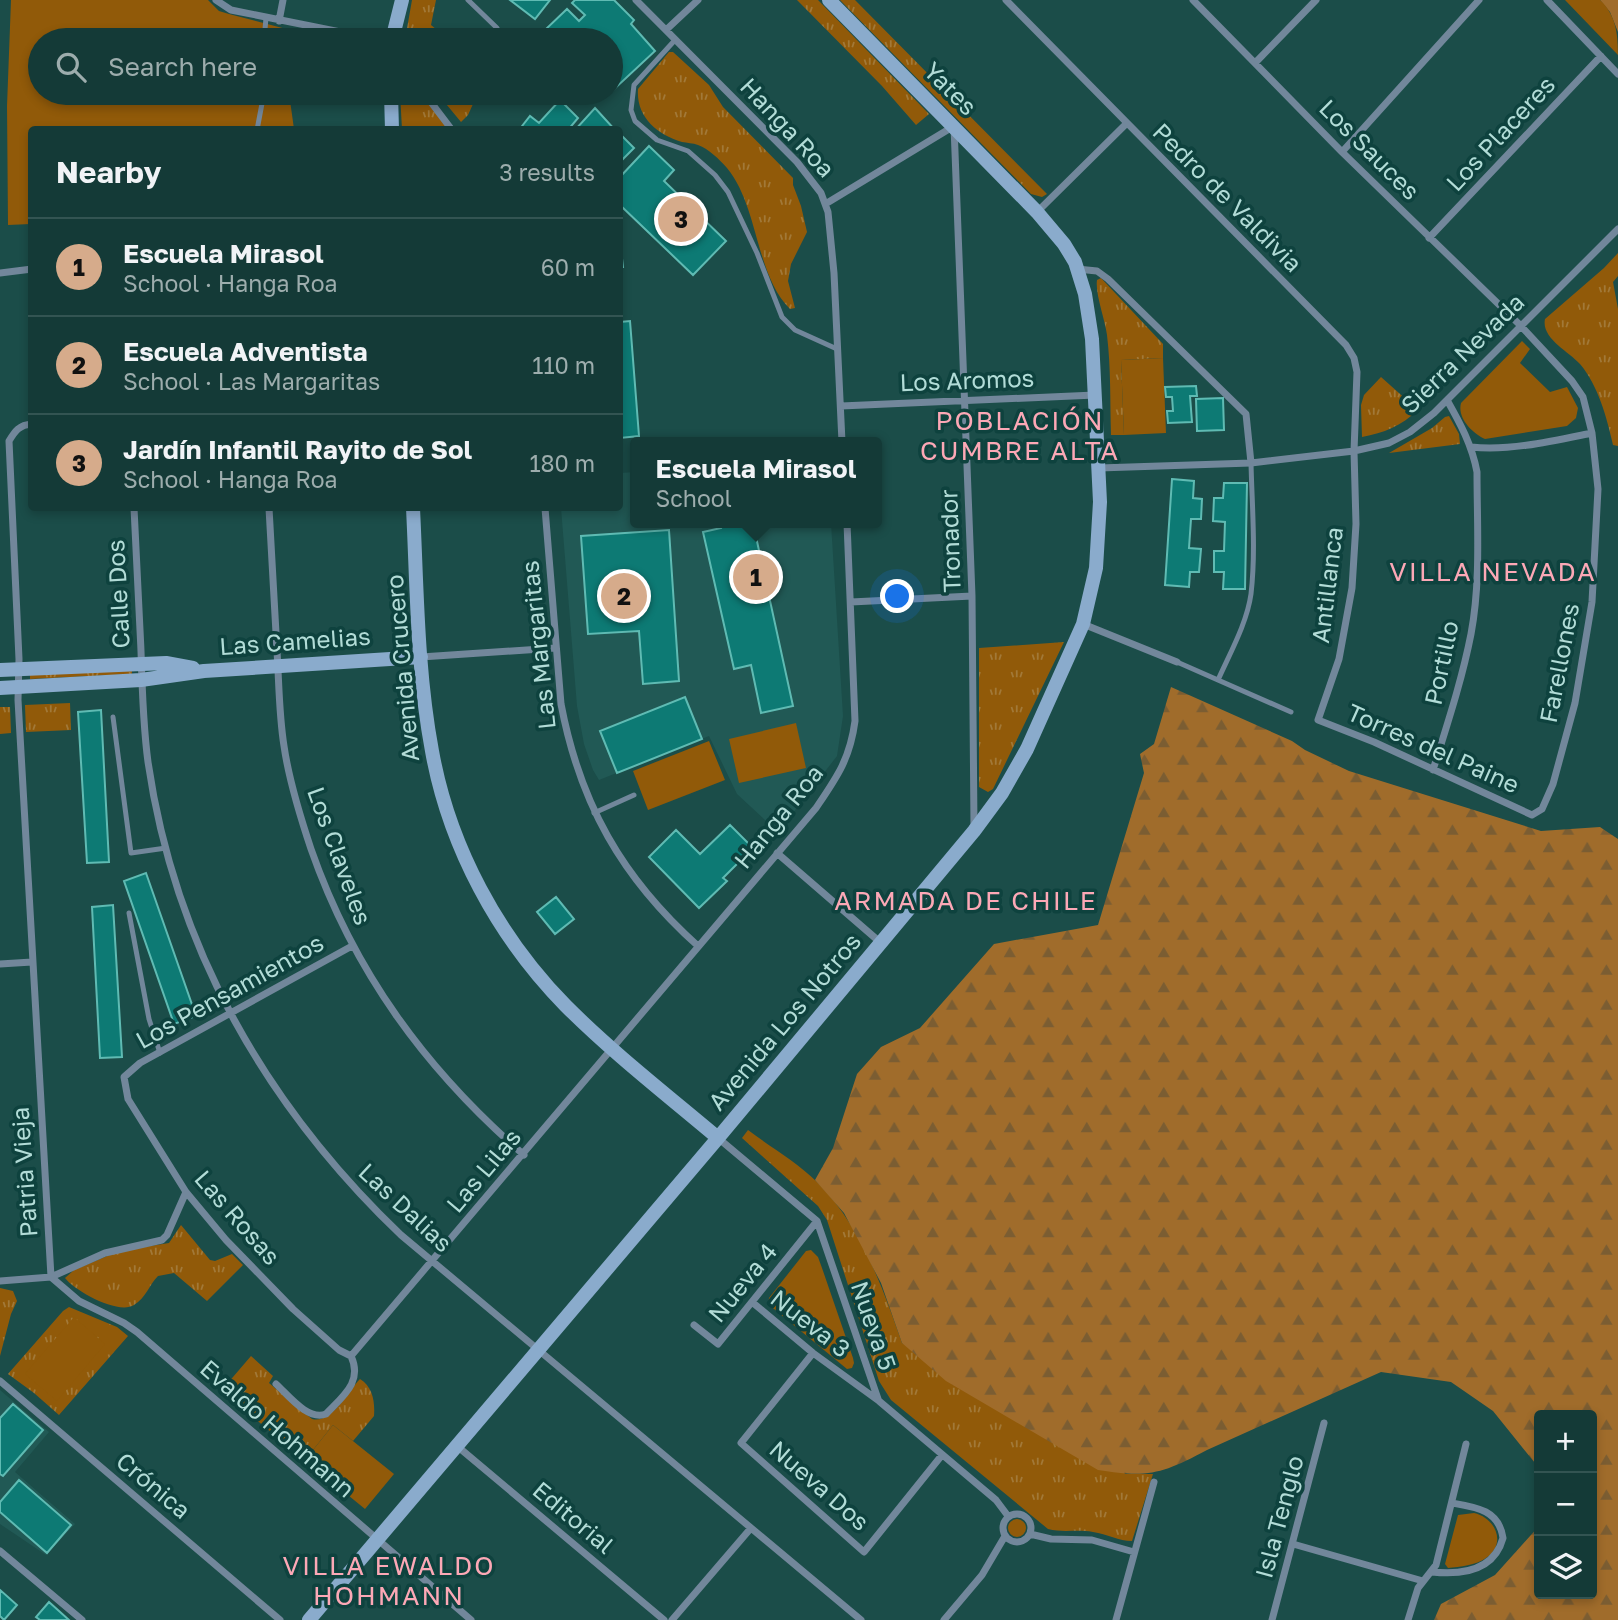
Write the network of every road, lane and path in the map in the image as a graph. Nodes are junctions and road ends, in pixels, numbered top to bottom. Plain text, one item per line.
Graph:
1 (216, 0) edge
2 (283, 0) edge
3 (402, 0) edge
4 (468, 0) edge
5 (636, 0) edge
6 (698, 0) edge
7 (829, 0) edge
8 (1006, 0) edge
9 (1193, 0) edge
10 (1316, 0) edge
11 (1479, 0) edge
12 (1547, 0) edge
13 (267, 18) junction
14 (279, 21) junction
15 (266, 28) edge
16 (316, 28) edge
17 (394, 28) edge
18 (498, 28) dead end
19 (666, 30) junction
20 (675, 40) junction
21 (1601, 57) junction
22 (1255, 63) junction
23 (1618, 75) edge
24 (262, 105) edge
25 (391, 105) edge
26 (434, 105) edge
27 (1126, 124) junction
28 (954, 125) junction
29 (258, 126) edge
30 (392, 126) edge
31 (449, 126) edge
32 (1342, 152) junction
33 (827, 203) junction
34 (1037, 212) junction
35 (1618, 229) edge
36 (1429, 238) junction
37 (28, 270) edge
38 (1077, 270) junction
39 (0, 273) edge
40 (1520, 325) junction
41 (837, 349) junction
42 (1095, 395) junction
43 (1447, 400) junction
44 (966, 401) junction
45 (841, 406) junction
46 (28, 424) edge
47 (1592, 433) junction
48 (842, 437) edge
49 (1471, 447) junction
50 (1354, 452) junction
51 (1251, 463) junction
52 (1099, 468) junction
53 (134, 511) edge
54 (270, 511) edge
55 (413, 511) edge
56 (545, 511) edge
57 (847, 528) edge
58 (972, 596) junction
59 (851, 602) junction
60 (1083, 624) junction
61 (555, 648) junction
62 (421, 657) junction
63 (1177, 662) joint
64 (141, 664) junction
65 (278, 666) junction
66 (18, 668) junction
67 (0, 670) edge
68 (204, 671) junction
69 (141, 680) junction
70 (1217, 680) junction
71 (18, 687) junction
72 (0, 688) edge
73 (1291, 712) dead end
74 (113, 717) dead end
75 (1318, 720) joint
76 (1433, 770) junction
77 (634, 795) dead end
78 (594, 813) junction
79 (1532, 814) joint
80 (974, 831) junction
81 (166, 848) junction
82 (777, 853) junction
83 (129, 913) dead end
84 (881, 943) junction
85 (352, 946) junction
86 (698, 946) junction
87 (32, 962) junction
88 (0, 964) edge
89 (230, 1013) junction
90 (612, 1047) junction
91 (160, 1053) junction
92 (127, 1073) joint
93 (718, 1138) junction
94 (524, 1154) junction
95 (186, 1192) junction
96 (817, 1221) junction
97 (432, 1261) junction
98 (51, 1277) junction
99 (0, 1281) edge
100 (752, 1302) junction
101 (694, 1325) dead end
102 (538, 1350) junction
103 (354, 1353) junction
104 (813, 1353) junction
105 (0, 1381) edge
106 (276, 1384) dead end
107 (879, 1401) junction
108 (1324, 1423) dead end
109 (1466, 1444) dead end
110 (457, 1446) junction
111 (942, 1455) junction
112 (1154, 1482) dead end
113 (1452, 1503) junction
114 (1008, 1516) junction
115 (751, 1528) junction
116 (1030, 1534) junction
117 (1005, 1536) junction
118 (377, 1541) junction
119 (1293, 1544) junction
120 (0, 1552) edge
121 (1134, 1552) junction
122 (1432, 1572) junction
123 (1423, 1581) junction
124 (82, 1620) edge
125 (280, 1620) edge
126 (309, 1620) edge
127 (471, 1620) edge
128 (664, 1620) edge
129 (672, 1620) edge
130 (861, 1620) edge
131 (944, 1620) edge
132 (1116, 1620) edge
133 (1272, 1620) edge
134 (1408, 1620) edge

1 - 13 street
2 - 14 street
3 - 17 main road
4 - 18 lane
5 - 19 street, Hanga Roa
6 - 19 street
7 - 28 main road, Yates
8 - 27 street, Pedro de Valdivia
9 - 22 street, Los Sauces
10 - 22 street
11 - 32 street
12 - 21 street
13 - 14 street
13 - 15 lane
14 - 16 street
19 - 20 street, Hanga Roa
20 - 33 street, Hanga Roa
20 - 41 lane
21 - 23 street
21 - 36 street, Los Placeres
22 - 32 street, Los Sauces
24 - 29 lane
25 - 30 main road
26 - 31 street
27 - 34 street
27 - 50 street, Pedro de Valdivia
28 - 33 street
28 - 34 main road, Yates
28 - 44 street, Tronador
32 - 36 street, Los Sauces
33 - 41 street, Hanga Roa
34 - 38 main road, Avenida Los Notros
35 - 40 street, Sierra Nevada
36 - 40 street, Los Sauces
37 - 39 street
38 - 42 main road, Avenida Los Notros
38 - 51 street
40 - 43 street, Sierra Nevada
40 - 47 street, Farellones
41 - 45 street, Hanga Roa
42 - 44 street, Los Aromos
42 - 52 main road, Avenida Los Notros
43 - 49 street, Portillo
43 - 50 street, Sierra Nevada
44 - 45 street, Los Aromos
44 - 58 street, Tronador
45 - 48 street, Hanga Roa
46 - 66 street, Patria Vieja
47 - 49 street
47 - 79 street, Farellones
49 - 76 street, Portillo
50 - 51 street, Sierra Nevada
50 - 75 street, Antillanca
51 - 52 street, Sierra Nevada
51 - 70 lane
52 - 60 main road, Avenida Los Notros
53 - 64 street, Calle Dos
54 - 65 street, Los Claveles
55 - 62 main road, Avenida Crucero
56 - 61 street, Las Margaritas
57 - 59 street, Hanga Roa
58 - 59 street
58 - 80 street, Tronador
59 - 82 street, Hanga Roa
60 - 63 street
60 - 80 main road, Avenida Los Notros
61 - 62 street, Las Camelias
61 - 78 street, Las Margaritas
62 - 65 main road, Las Camelias
62 - 90 main road, Avenida Crucero
63 - 70 lane
64 - 66 main road, Las Camelias
64 - 68 main road, Las Camelias
64 - 69 street, Calle Dos
65 - 68 main road, Las Camelias
65 - 85 street, Los Claveles
66 - 67 main road, Las Camelias
66 - 71 street, Patria Vieja
68 - 69 main road, Las Camelias
69 - 71 main road, Las Camelias
69 - 81 street, Las Dalias
70 - 73 lane
71 - 72 main road, Las Camelias
71 - 87 street, Patria Vieja
74 - 81 lane
75 - 76 street, Torres del Paine
76 - 79 street, Torres del Paine
77 - 78 lane
78 - 86 street, Las Margaritas
80 - 84 main road, Avenida Los Notros
81 - 89 street, Las Dalias
82 - 84 street
82 - 86 street, Hanga Roa
83 - 91 lane
84 - 93 main road, Avenida Los Notros
85 - 89 street, Los Pensamientos
85 - 94 street, Los Claveles
86 - 90 street, Hanga Roa
87 - 88 street
87 - 98 street, Patria Vieja
89 - 91 street, Los Pensamientos
89 - 97 street, Las Dalias
90 - 93 main road, Avenida Crucero
90 - 94 street, Las Lilas
91 - 92 street, Los Pensamientos
92 - 95 street, Las Rosas
93 - 96 street
93 - 102 main road, Avenida Los Notros
94 - 97 street, Las Lilas
95 - 98 street
95 - 103 street, Las Rosas
96 - 100 street, Nueva 4
96 - 107 street, Nueva 5
97 - 102 street, Las Dalias
97 - 103 street, Las Lilas
98 - 99 street
98 - 118 street, Evaldo Hohmann
100 - 101 street, Nueva 4
100 - 104 street, Nueva 3
102 - 110 main road, Avenida Los Notros
102 - 115 street, Las Dalias
103 - 106 street
104 - 107 street, Nueva 3
104 - 111 street, Nueva Dos
105 - 125 street, Crónica
107 - 111 street, Nueva 5
108 - 119 street, Isla Tenglo
109 - 113 street
110 - 118 main road, Avenida Los Notros
110 - 128 street, Editorial
111 - 114 street, Nueva 5
112 - 121 street
113 - 122 street
113 - 122 street
114 - 116 street
114 - 117 street
115 - 129 street
115 - 130 street, Las Dalias
116 - 117 street
116 - 121 street
117 - 131 street
118 - 126 main road, Avenida Los Notros
118 - 127 street, Evaldo Hohmann
119 - 123 street
119 - 133 street, Isla Tenglo
120 - 124 street
121 - 132 street
122 - 123 street
123 - 134 street

